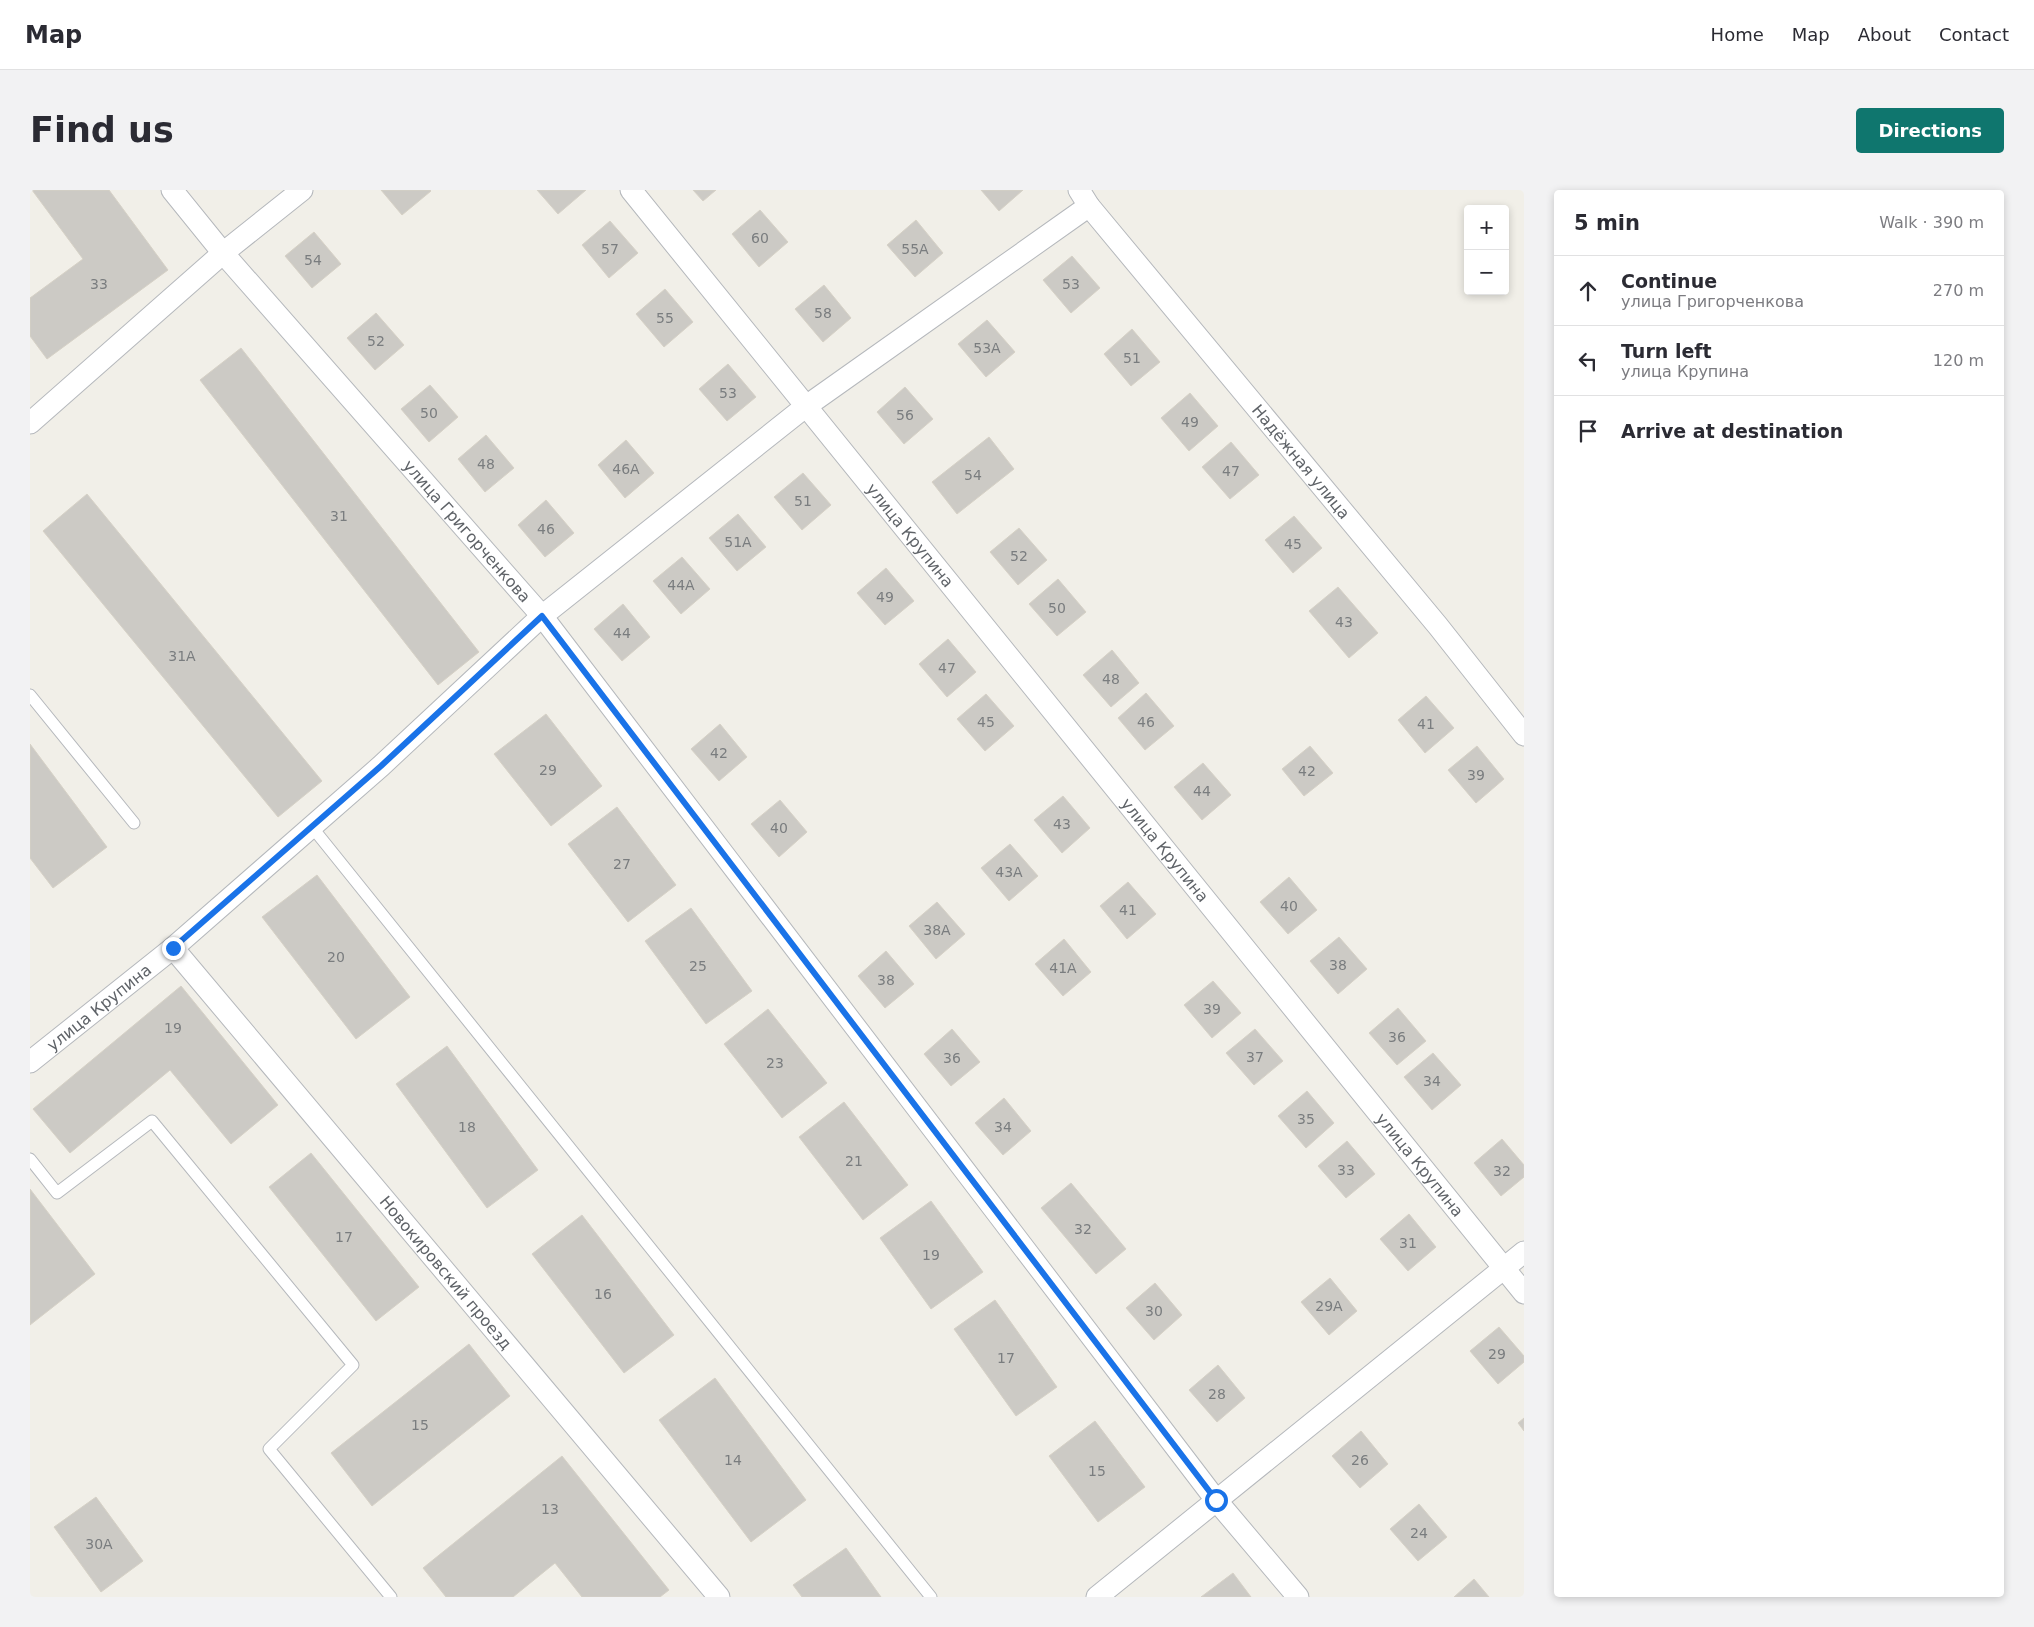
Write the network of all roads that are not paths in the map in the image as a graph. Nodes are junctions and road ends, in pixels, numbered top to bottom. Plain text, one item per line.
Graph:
1 (172, 190) edge
2 (302, 190) edge
3 (631, 190) edge
4 (1084, 198) edge
5 (223, 253) junction
6 (805, 407) junction
7 (32, 417) edge
8 (542, 616) junction
9 (30, 695) edge
10 (1524, 735) edge
11 (134, 823) dead end
12 (312, 826) junction
13 (173, 948) junction
14 (30, 1062) edge
15 (30, 1159) edge
16 (1524, 1252) edge
17 (1505, 1269) junction
18 (1524, 1293) edge
19 (1216, 1500) junction
20 (391, 1597) edge
21 (719, 1597) edge
22 (931, 1597) edge
23 (1097, 1597) edge
24 (1298, 1597) edge

1 - 5 street, улица Григорченкова
2 - 5 street
3 - 6 street, улица Крупина
4 - 6 street, улица Крупина
4 - 10 street, Надёжная улица
5 - 7 street
5 - 8 street, улица Григорченкова
6 - 8 street, улица Крупина
6 - 17 street, улица Крупина
8 - 12 street, улица Крупина
8 - 19 street, улица Григорченкова
9 - 11 lane
12 - 13 street, улица Крупина
12 - 22 lane
13 - 14 street, улица Крупина
13 - 21 street, Новокировский проезд
15 - 20 lane
16 - 17 street
17 - 18 street, улица Крупина
17 - 19 street
19 - 23 street
19 - 24 street, улица Григорченкова

